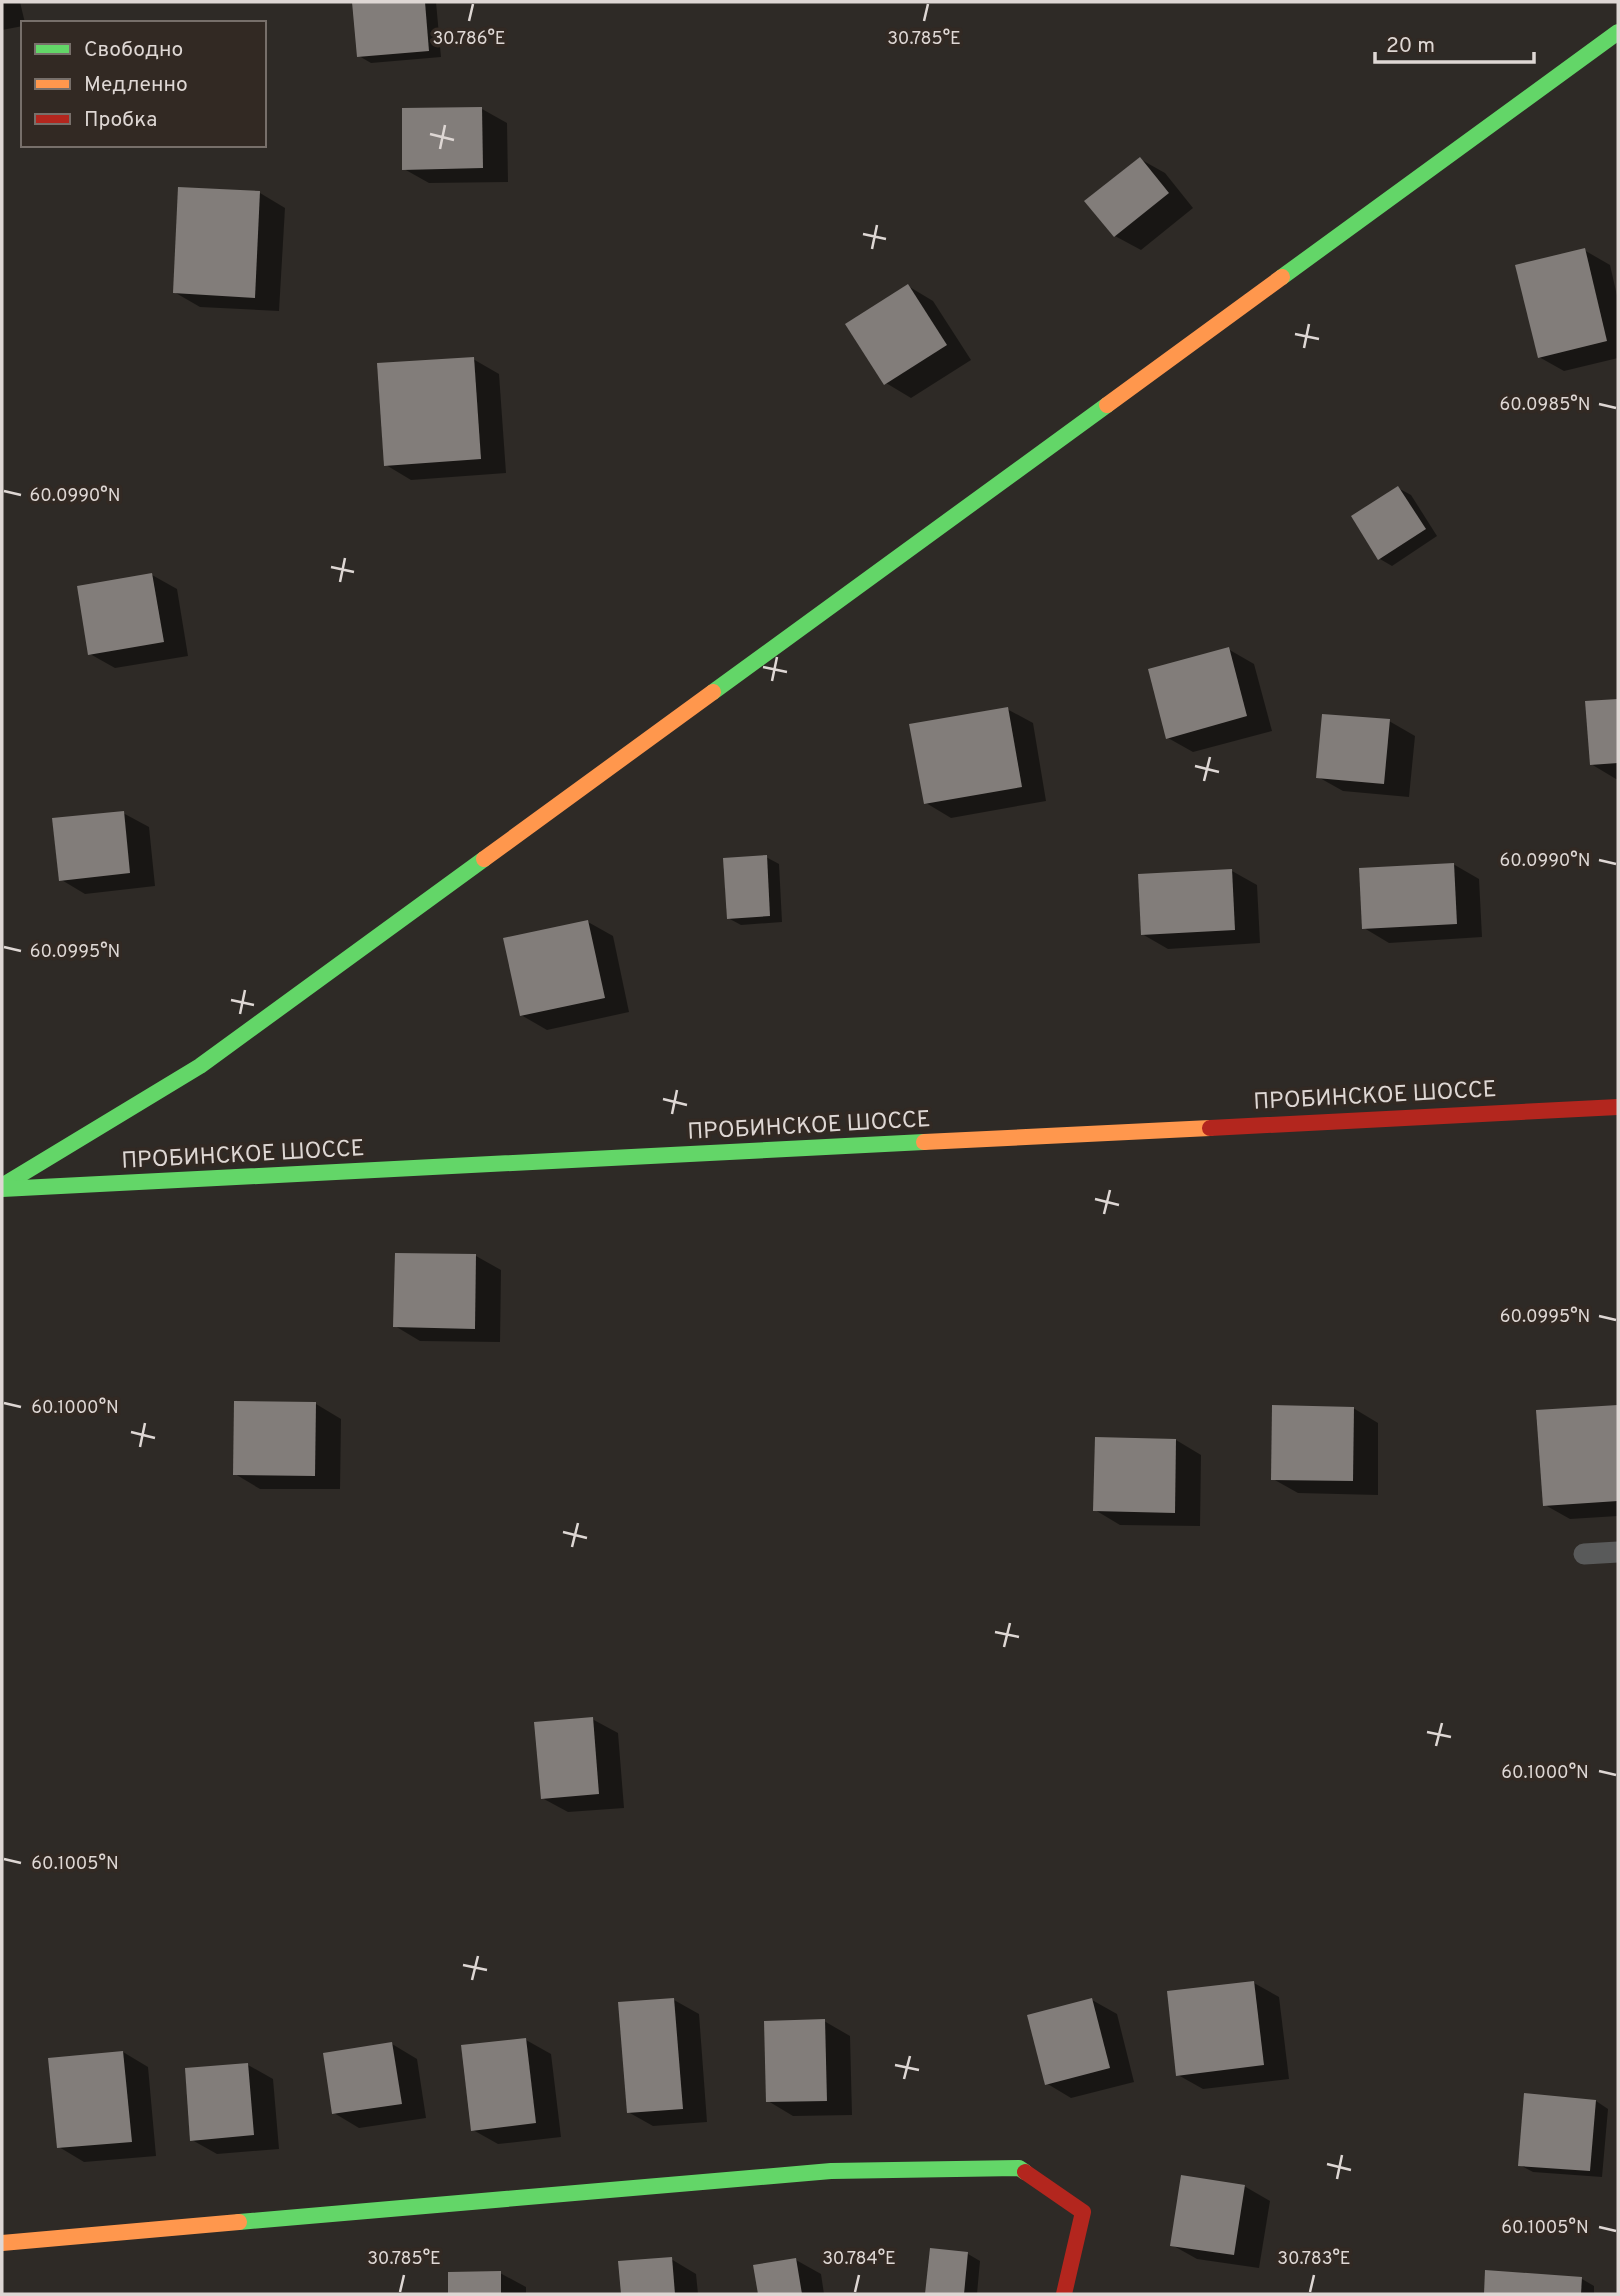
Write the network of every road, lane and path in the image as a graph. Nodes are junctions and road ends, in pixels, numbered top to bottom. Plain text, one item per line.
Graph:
1 (1618, 32) edge
2 (1618, 1107) edge
3 (2, 1188) edge
4 (1618, 1552) edge
5 (1584, 1555) dead end
6 (2, 2243) edge
7 (1064, 2294) edge

1 - 3 street
2 - 3 street, ПРОБИНСКОЕ ШОССЕ
4 - 5 lane
6 - 7 street

